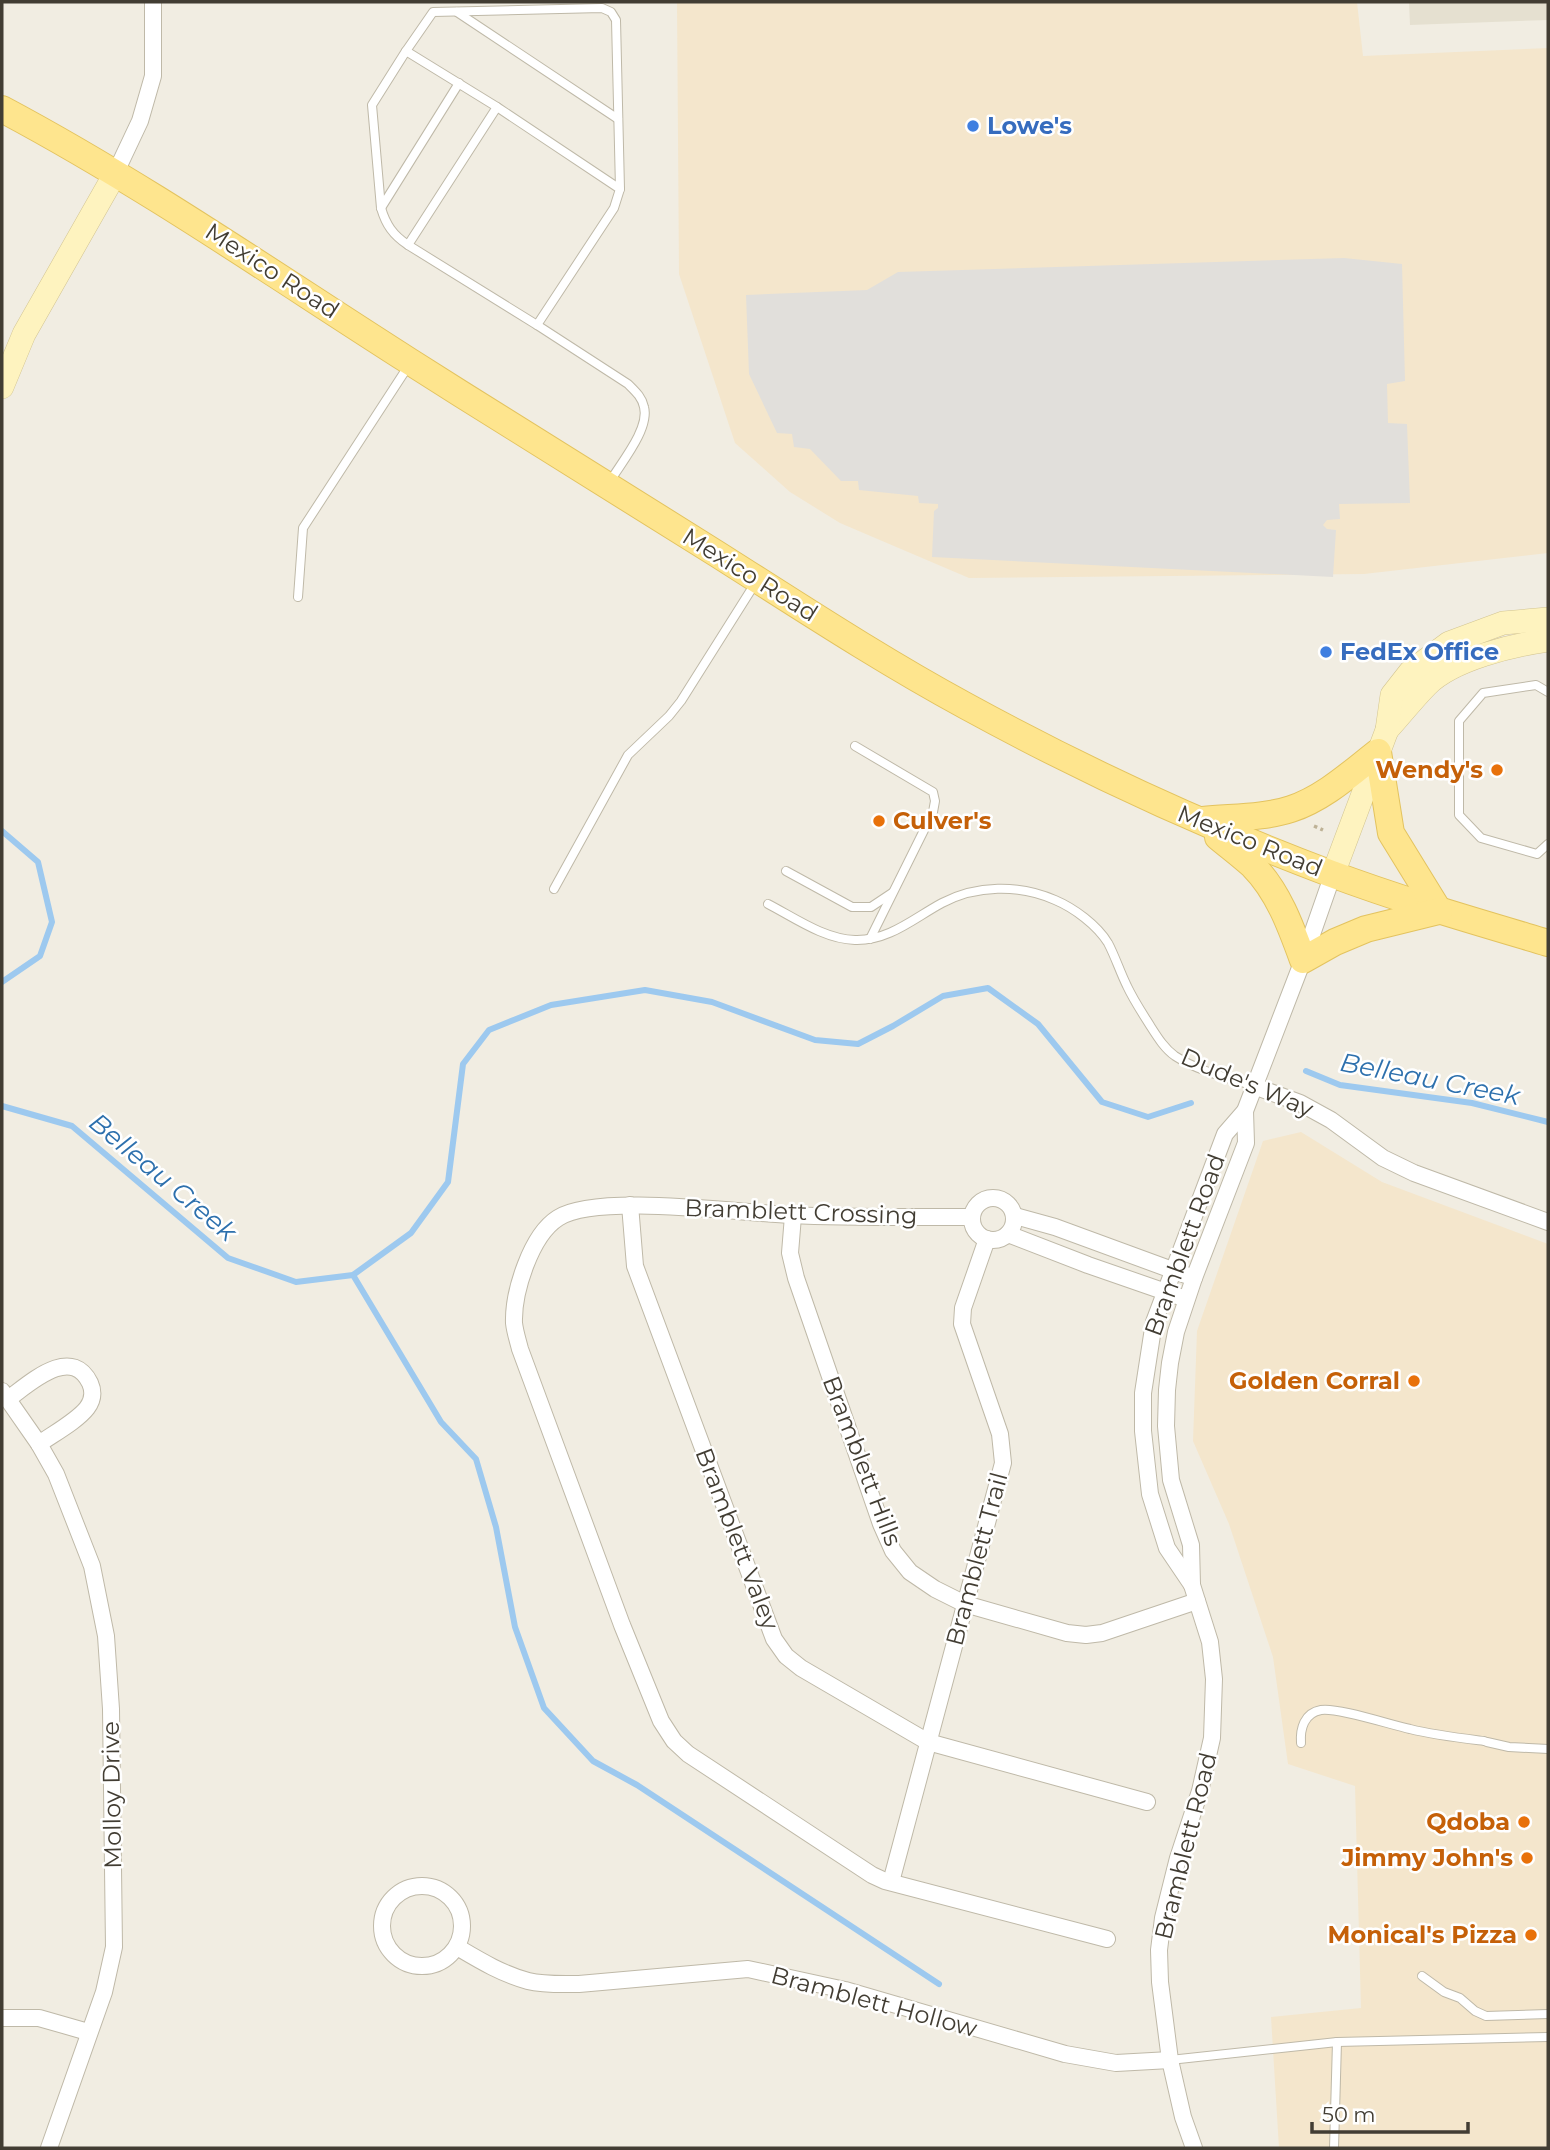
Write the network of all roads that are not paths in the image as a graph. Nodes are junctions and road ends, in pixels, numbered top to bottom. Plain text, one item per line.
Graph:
1 (153, 2) edge
2 (457, 12) junction
3 (406, 51) junction
4 (458, 83) junction
5 (497, 107) junction
6 (2, 109) edge
7 (618, 119) junction
8 (115, 174) junction
9 (620, 188) junction
10 (381, 208) junction
11 (408, 245) junction
12 (537, 325) junction
13 (411, 362) junction
14 (2, 387) edge
15 (607, 485) junction
16 (758, 580) junction
17 (298, 597) dead end
18 (1548, 619) edge
19 (1548, 639) edge
20 (1548, 692) edge
21 (1383, 741) junction
22 (855, 746) dead end
23 (1198, 821) junction
24 (1548, 844) edge
25 (786, 871) dead end
26 (1333, 874) junction
27 (554, 889) dead end
28 (894, 891) junction
29 (768, 904) dead end
30 (1439, 911) junction
31 (870, 939) junction
32 (1548, 943) edge
33 (1303, 960) junction
34 (1254, 1086) junction
35 (1245, 1111) junction
36 (630, 1205) junction
37 (793, 1216) junction
38 (1015, 1216) junction
39 (972, 1217) junction
40 (1548, 1222) edge
41 (1008, 1234) junction
42 (987, 1240) junction
43 (1172, 1270) junction
44 (1194, 1279) junction
45 (1165, 1291) junction
46 (1186, 1299) junction
47 (5, 1395) edge
48 (39, 1444) junction
49 (1192, 1585) junction
50 (1197, 1601) junction
51 (965, 1604) junction
52 (928, 1742) junction
53 (1301, 1743) dead end
54 (1548, 1749) edge
55 (1147, 1802) dead end
56 (891, 1882) junction
57 (1107, 1939) dead end
58 (457, 1947) junction
59 (1422, 1976) dead end
60 (1548, 2014) edge
61 (2, 2018) edge
62 (89, 2032) junction
63 (1548, 2037) edge
64 (1337, 2042) junction
65 (1170, 2060) junction
66 (49, 2148) edge
67 (1194, 2148) edge
68 (1334, 2148) edge

1 - 8 street
2 - 3 lane
2 - 7 lane
2 - 7 lane
3 - 4 lane
3 - 10 lane
4 - 5 lane
4 - 10 lane
5 - 9 lane
5 - 11 lane
6 - 8 main road, Mexico Road
7 - 9 lane
8 - 13 main road, Mexico Road
8 - 14 street
9 - 12 lane
10 - 11 lane
11 - 12 lane
12 - 15 lane
13 - 15 main road, Mexico Road
13 - 17 lane
15 - 16 main road, Mexico Road
16 - 23 main road, Mexico Road
16 - 27 lane
18 - 21 street
19 - 21 street
20 - 24 lane
21 - 23 main road
21 - 26 street
21 - 30 main road
22 - 28 lane
23 - 26 main road, Mexico Road
23 - 33 main road
25 - 28 lane
26 - 30 main road, Mexico Road
26 - 33 street, Bramblett Road
28 - 31 lane
29 - 31 lane, Dude's Way
30 - 32 main road, Mexico Road
30 - 33 main road
31 - 34 lane, Dude's Way
33 - 34 street, Bramblett Road
34 - 35 street, Bramblett Road
34 - 40 street, Dude's Way
35 - 43 street, Bramblett Road
35 - 44 street, Bramblett Road
36 - 37 street, Bramblett Crossing
36 - 52 street, Bramblett Valey
36 - 56 street, Bramblett Crossing
37 - 39 street, Bramblett Crossing
37 - 51 street, Bramblett Hills
38 - 39 street
38 - 41 street
38 - 43 street
39 - 42 street
41 - 42 street
41 - 45 street
42 - 51 street, Bramblett Trail
43 - 44 street
43 - 45 street, Bramblett Road
44 - 46 street, Bramblett Road
45 - 46 street
45 - 49 street, Bramblett Road
46 - 49 street, Bramblett Road
47 - 48 street, Molloy Drive
47 - 48 street, Molloy Drive
48 - 62 street, Molloy Drive
49 - 50 street, Bramblett Road
50 - 51 street, Bramblett Hills
50 - 65 street, Bramblett Road
51 - 52 street, Bramblett Trail
52 - 55 street, Bramblett Valey
52 - 56 street, Bramblett Trail
53 - 54 lane
56 - 57 street, Bramblett Crossing
58 - 58 street
58 - 65 street, Bramblett Hollow
59 - 60 lane
61 - 62 street
62 - 66 street, Molloy Drive
63 - 64 lane
64 - 65 lane
64 - 68 lane
65 - 67 street, Bramblett Road

